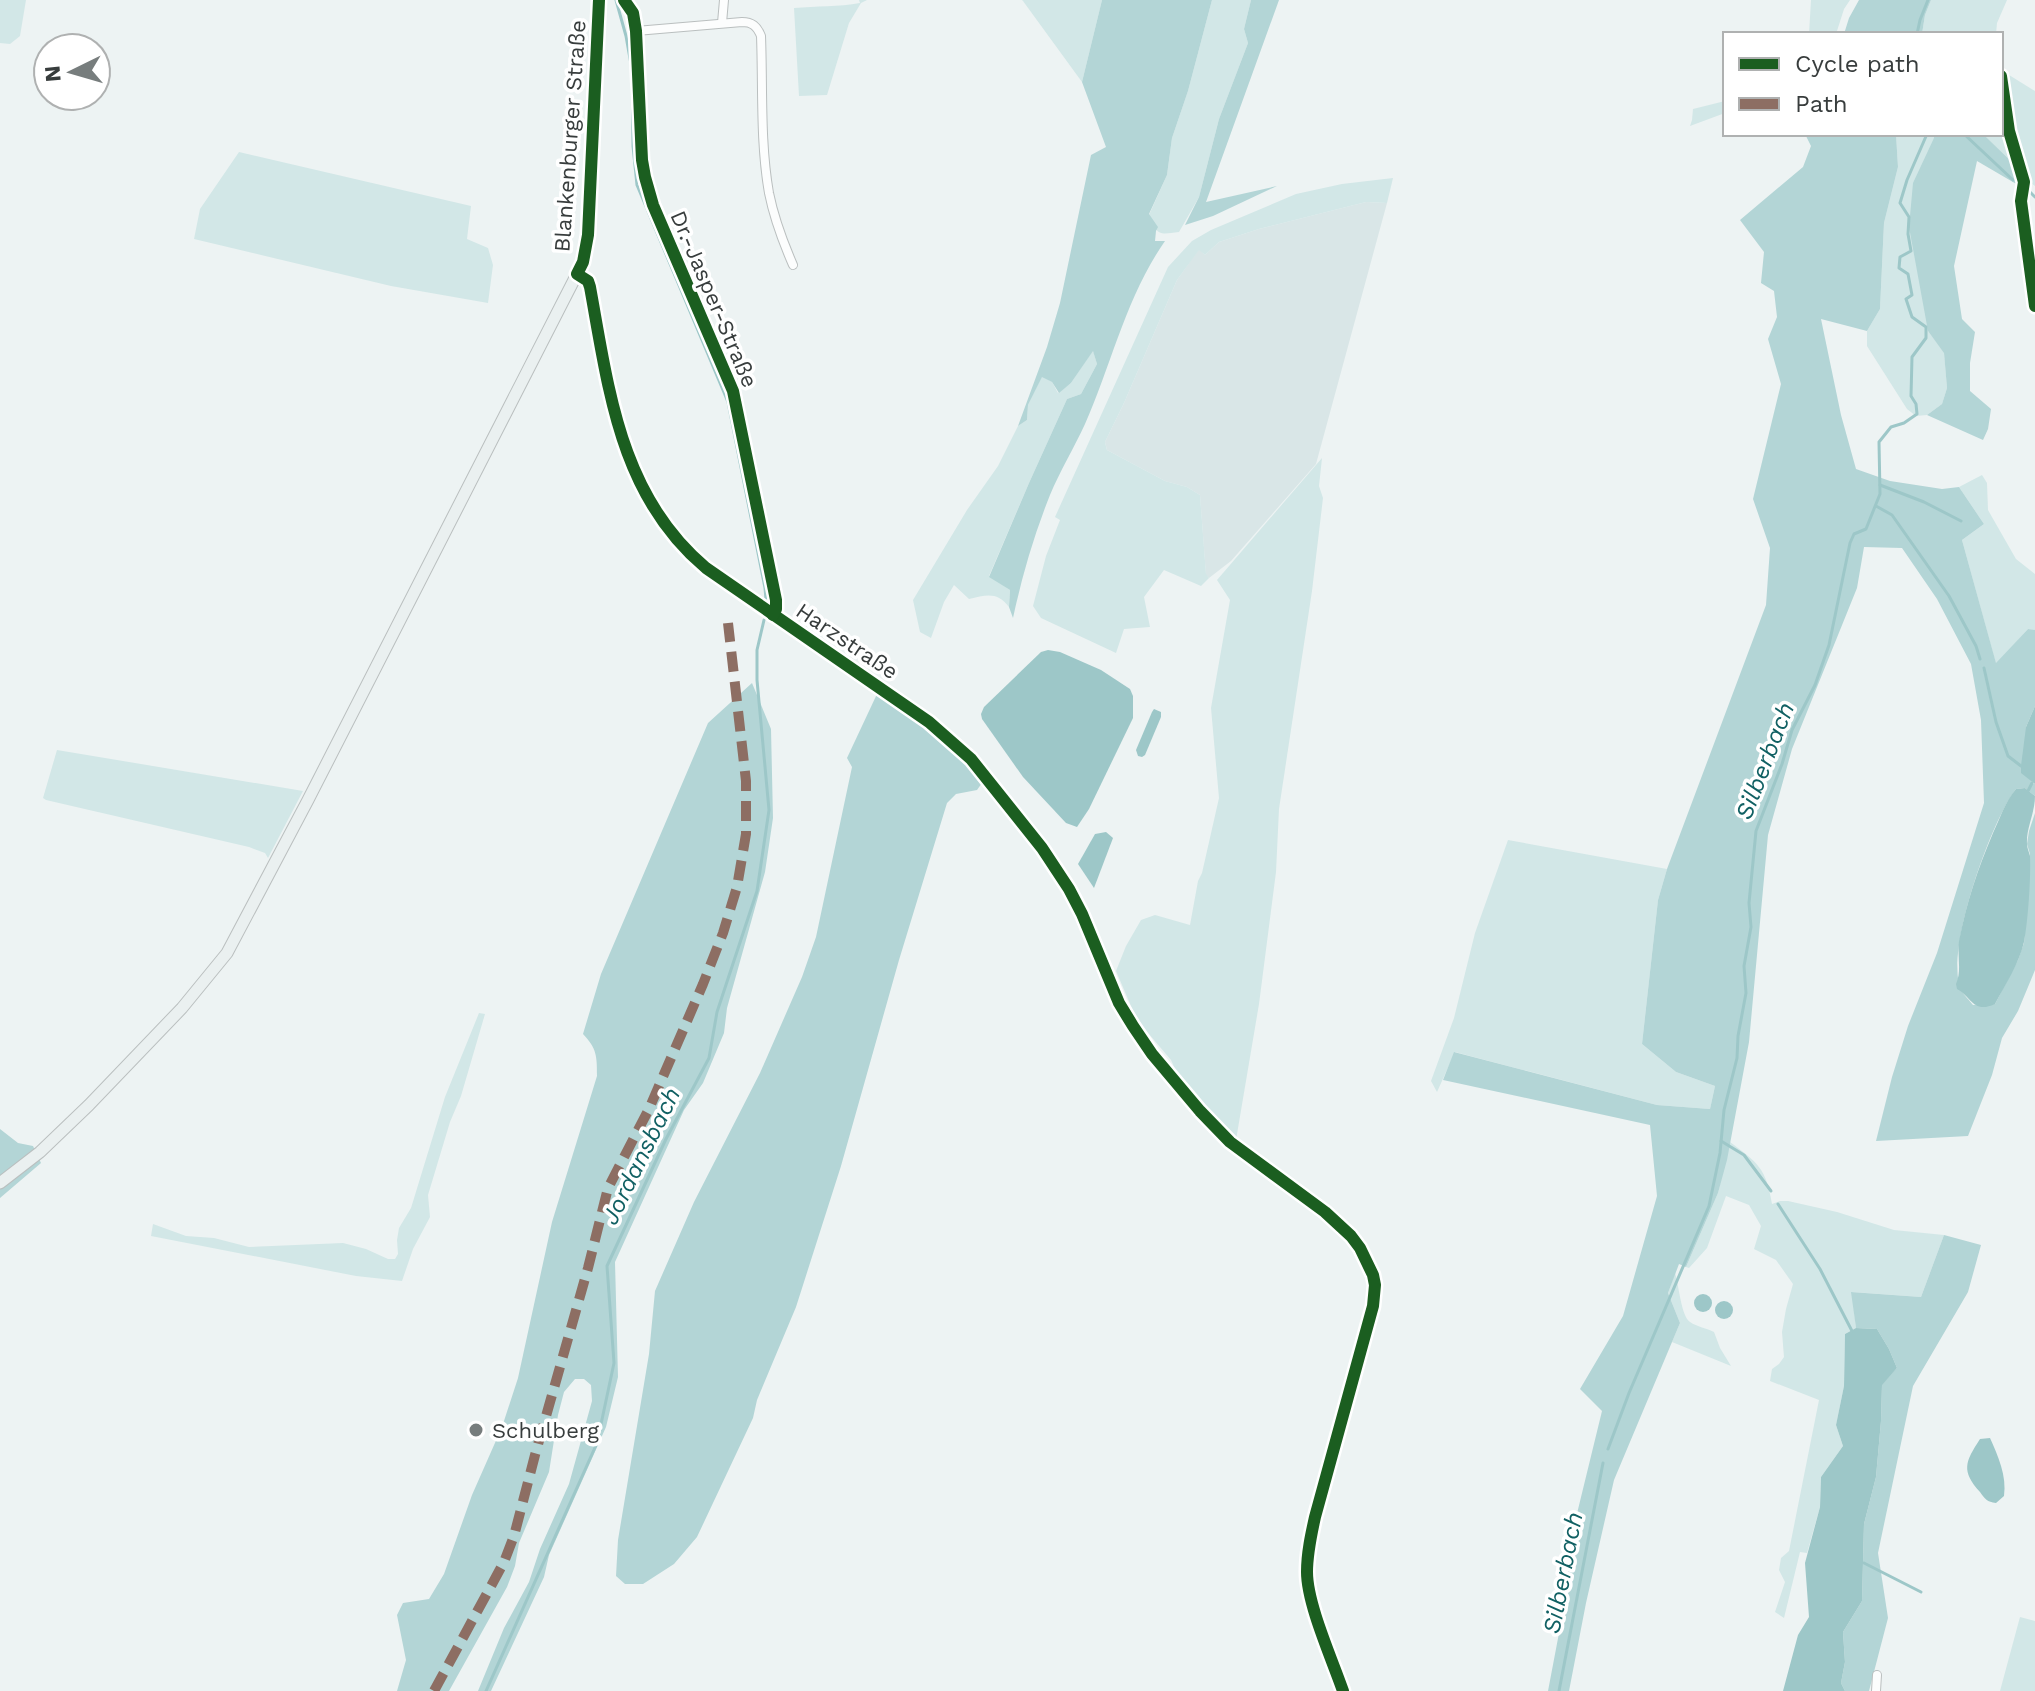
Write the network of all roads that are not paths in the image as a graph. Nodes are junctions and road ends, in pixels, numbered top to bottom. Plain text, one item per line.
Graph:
1 (599, 0) edge
2 (624, 0) edge
3 (724, 0) edge
4 (722, 23) junction
5 (636, 31) junction
6 (793, 265) dead end
7 (577, 274) junction
8 (773, 615) junction
9 (0, 1183) edge
10 (1877, 1675) dead end
11 (1343, 1691) edge
12 (1876, 1691) edge

1 - 7 main road, Blankenburger Straße
2 - 5 street, Dr.-Jasper-Straße
3 - 4 street
4 - 5 street
4 - 6 street
5 - 8 street, Dr.-Jasper-Straße
7 - 8 street, Harzstraße
7 - 9 main road, Blankenburger Straße
8 - 11 street, Harzstraße
10 - 12 street

